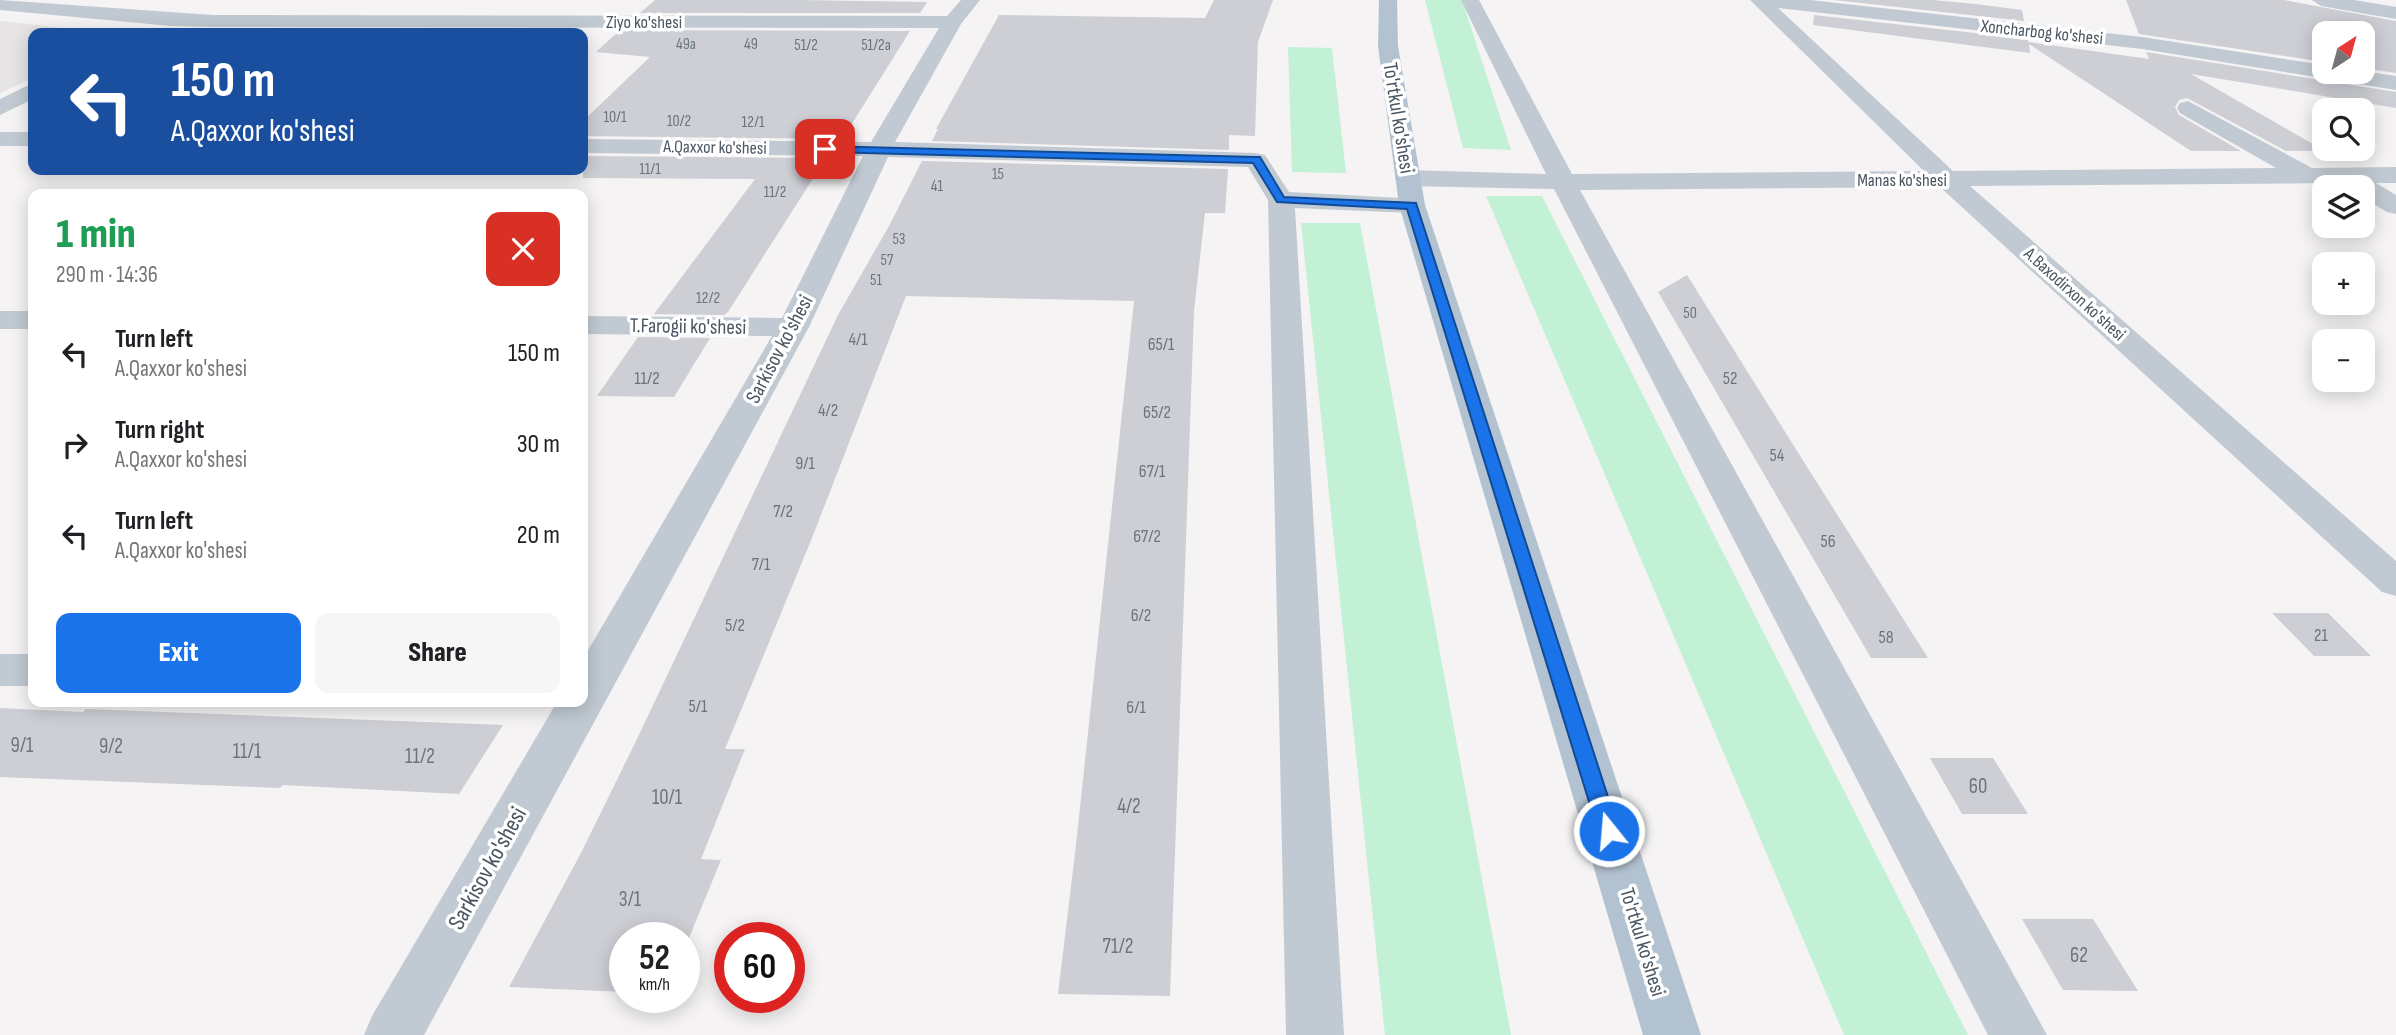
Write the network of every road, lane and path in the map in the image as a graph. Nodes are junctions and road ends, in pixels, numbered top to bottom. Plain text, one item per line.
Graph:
1 (268, 0) edge
2 (1388, 0) edge
3 (1470, 0) edge
4 (1759, 0) edge
5 (2321, 0) edge
6 (0, 4) edge
7 (962, 11) edge
8 (2396, 13) edge
9 (171, 20) junction
10 (213, 21) junction
11 (155, 28) edge
12 (2312, 69) edge
13 (2375, 79) edge
14 (2396, 83) edge
15 (28, 93) edge
16 (0, 108) edge
17 (2188, 108) dead end
18 (0, 139) edge
19 (28, 139) edge
20 (588, 146) edge
21 (879, 149) junction
22 (2305, 175) junction
23 (2312, 175) edge
24 (2375, 176) edge
25 (2396, 176) edge
26 (1948, 180) junction
27 (1563, 182) junction
28 (1410, 192) junction
29 (2375, 193) edge
30 (1281, 200) junction
31 (2396, 206) edge
32 (0, 320) edge
33 (28, 320) edge
34 (588, 325) edge
35 (793, 327) junction
36 (2396, 583) edge
37 (0, 670) edge
38 (28, 670) edge
39 (588, 684) edge
40 (575, 707) edge
41 (393, 1035) edge
42 (1315, 1035) edge
43 (1672, 1035) edge
44 (2018, 1035) edge

1 - 10 street
2 - 28 main road, To'rtkul ko'shesi
3 - 27 street
4 - 12 street, Xoncharbog ko'shesi
4 - 26 street, A.Baxodirxon ko'shesi
5 - 8 street
6 - 9 street, Ziyo ko'shesi
7 - 10 street, Ziyo ko'shesi
7 - 21 street, Sarkisov ko'shesi
9 - 10 street, Ziyo ko'shesi
9 - 11 street
13 - 14 street, Xoncharbog ko'shesi
15 - 16 street
17 - 22 street
18 - 19 street
20 - 21 street, A.Qaxxor ko'shesi
21 - 30 street, A.Qaxxor ko'shesi
21 - 35 street, Sarkisov ko'shesi
22 - 23 street, Manas ko'shesi
22 - 26 street, Manas ko'shesi
24 - 25 street, Manas ko'shesi
26 - 27 street, Manas ko'shesi
26 - 36 street, A.Baxodirxon ko'shesi
27 - 28 street, Manas ko'shesi
27 - 44 street
28 - 30 street
28 - 43 main road, To'rtkul ko'shesi
29 - 31 street
30 - 42 street
32 - 33 street
34 - 35 street, T.Farogii ko'shesi
35 - 39 street, Sarkisov ko'shesi
37 - 38 street
40 - 41 street, Sarkisov ko'shesi

